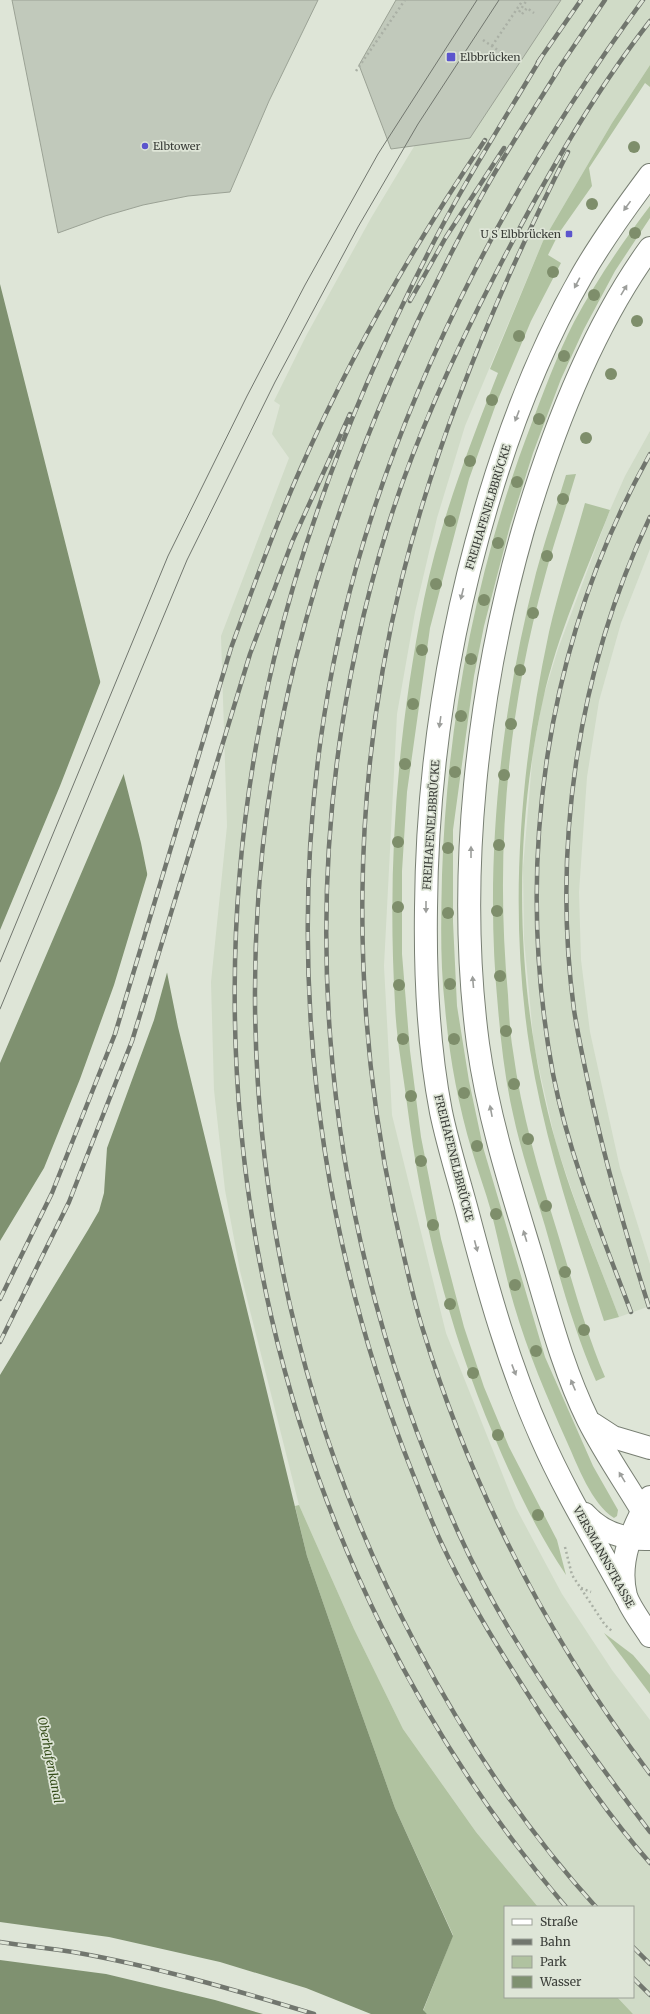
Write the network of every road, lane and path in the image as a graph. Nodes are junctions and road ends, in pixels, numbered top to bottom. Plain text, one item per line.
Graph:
1 (406, 0) edge
2 (523, 0) edge
3 (527, 0) edge
4 (519, 12) dead end
5 (534, 12) dead end
6 (522, 14) dead end
7 (483, 40) dead end
8 (492, 46) junction
9 (505, 55) dead end
10 (356, 71) dead end
11 (650, 175) edge
12 (650, 248) edge
13 (589, 1421) junction
14 (650, 1448) edge
15 (571, 1498) junction
16 (647, 1511) edge
17 (640, 1539) edge
18 (626, 1597) junction
19 (650, 1636) edge

1 - 10 path
2 - 8 path
3 - 4 path
5 - 6 path
7 - 8 path
8 - 9 path
11 -> 15 street, FREIHAFENELBBRÜCKE
13 -> 12 street
13 - 14 street
16 -> 13 street
15 - 17 street
15 - 18 street, VERSMANNSTRASSE
16 - 17 street
17 - 18 street
18 - 19 street, VERSMANNSTRASSE

